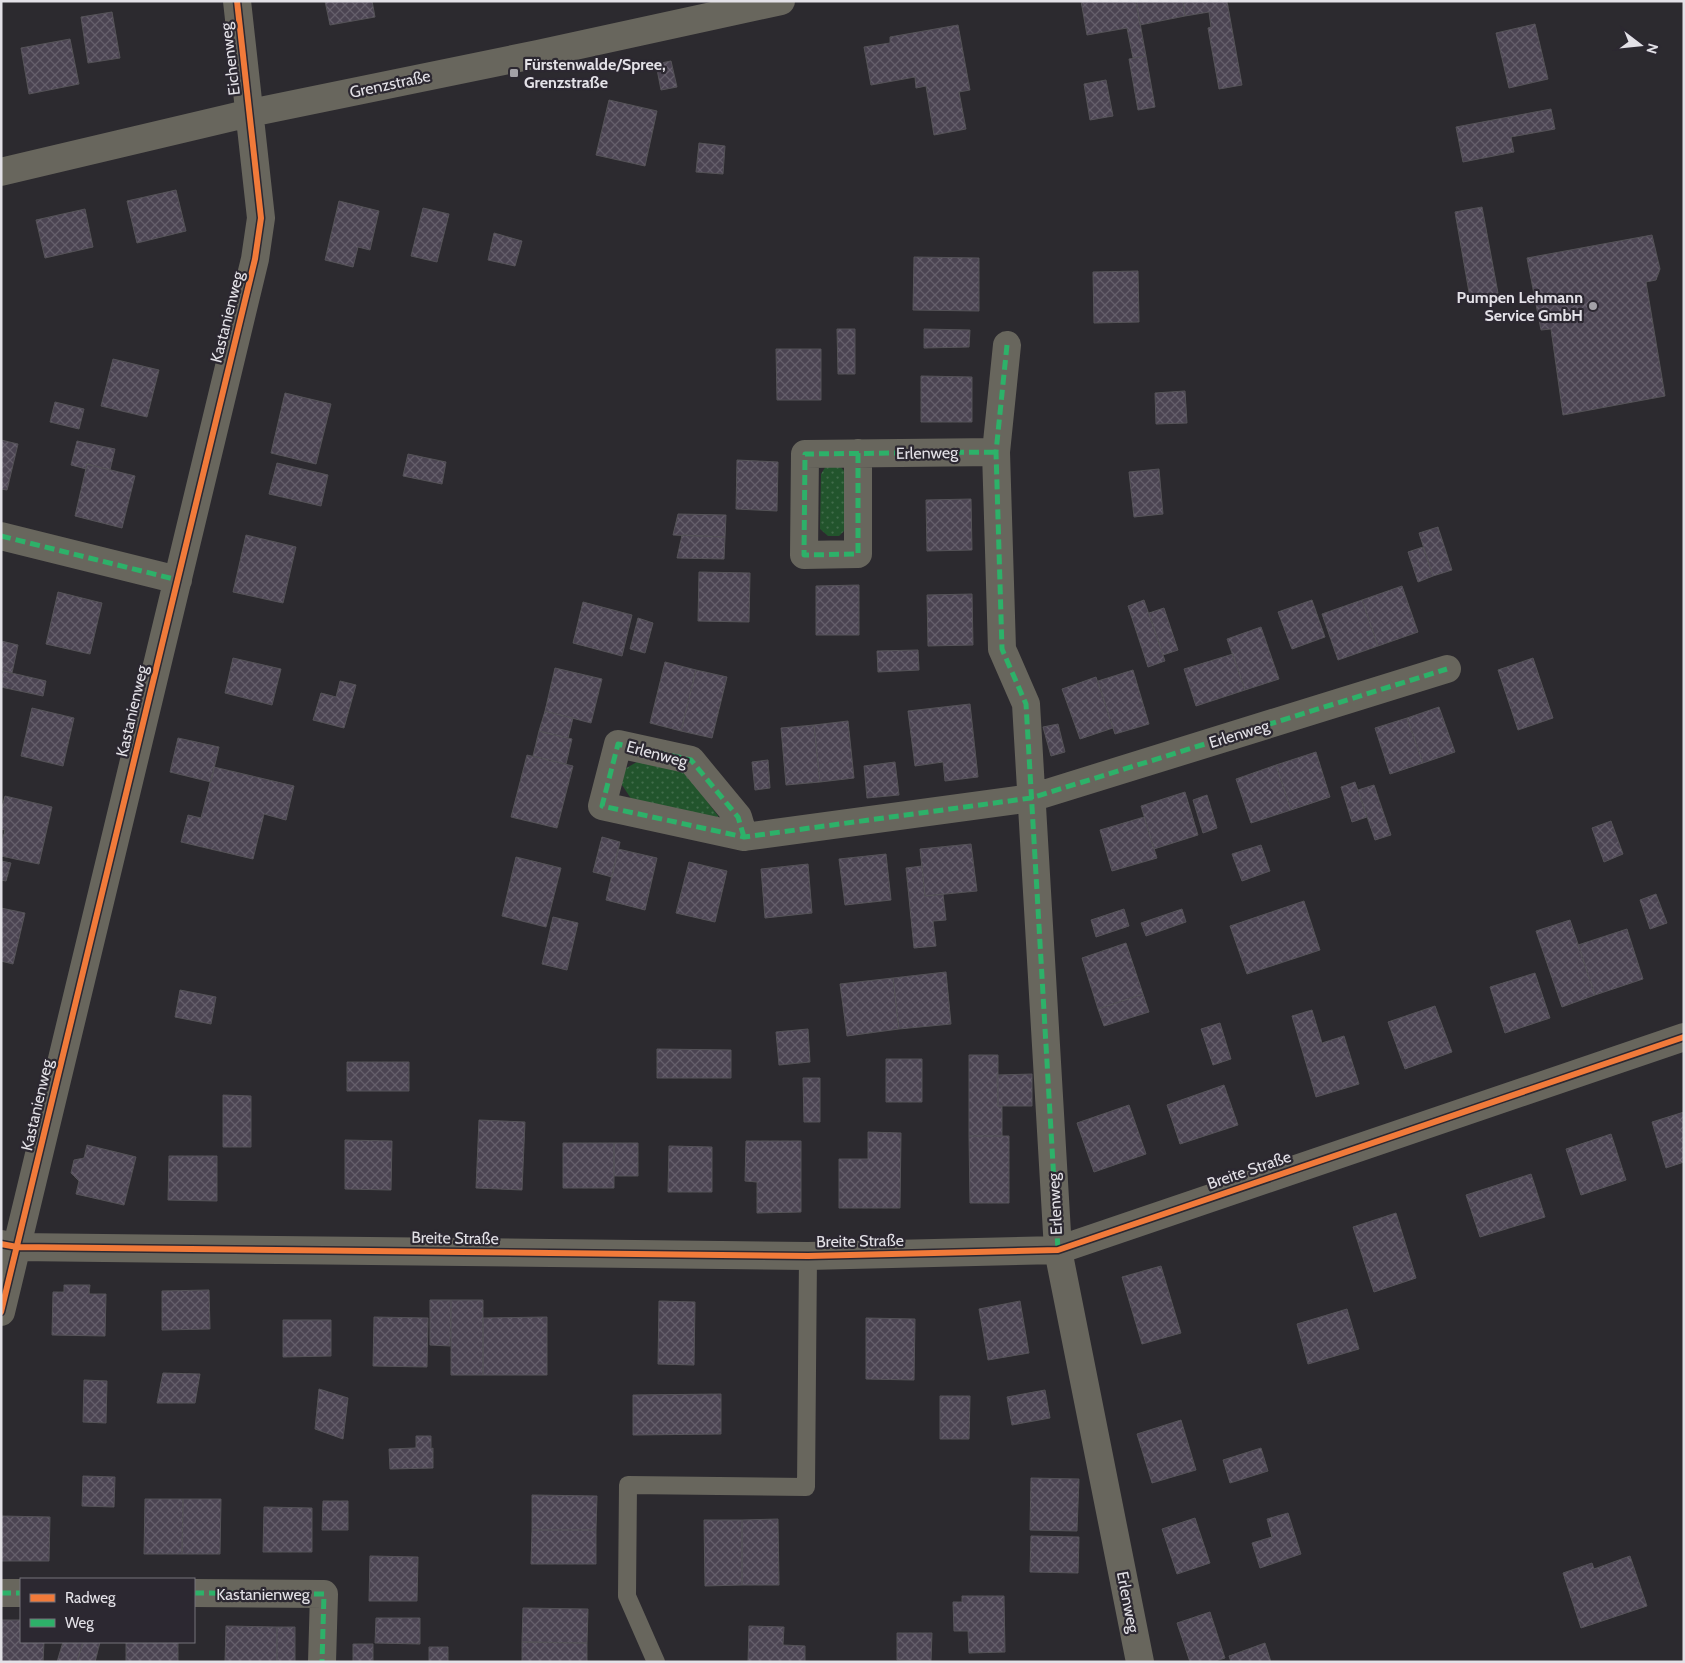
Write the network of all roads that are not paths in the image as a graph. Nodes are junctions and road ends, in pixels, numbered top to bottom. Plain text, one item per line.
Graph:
1 (237, 1) edge
2 (781, 1) edge
3 (727, 6) edge
4 (250, 113) junction
5 (1, 172) edge
6 (1007, 344) dead end
7 (996, 452) junction
8 (858, 453) dead end
9 (1, 536) edge
10 (178, 580) junction
11 (1447, 669) dead end
12 (1031, 798) junction
13 (744, 837) junction
14 (1684, 1037) edge
15 (9, 1246) edge
16 (1058, 1250) junction
17 (808, 1256) junction
18 (1, 1312) edge
19 (1, 1593) edge
20 (20, 1593) edge
21 (195, 1593) edge
22 (322, 1662) edge
23 (656, 1662) edge
24 (1140, 1662) edge

1 - 4 street, Eichenweg
2 - 3 street, Grenzstraße
3 - 4 street, Grenzstraße
4 - 5 street, Grenzstraße
4 - 10 street, Kastanienweg
6 - 7 street, Erlenweg
7 - 8 street, Erlenweg
7 - 12 street, Erlenweg
9 - 10 street
10 - 15 street, Kastanienweg
11 - 12 street, Erlenweg
12 - 13 street, Erlenweg
12 - 16 street, Erlenweg
13 - 13 street, Erlenweg
14 - 16 street, Breite Straße
15 - 17 street, Breite Straße
15 - 18 street, Kastanienweg
16 - 17 street, Breite Straße
16 - 24 street, Erlenweg
17 - 23 lane, Breite Straße
19 - 20 street
21 - 22 street, Kastanienweg

